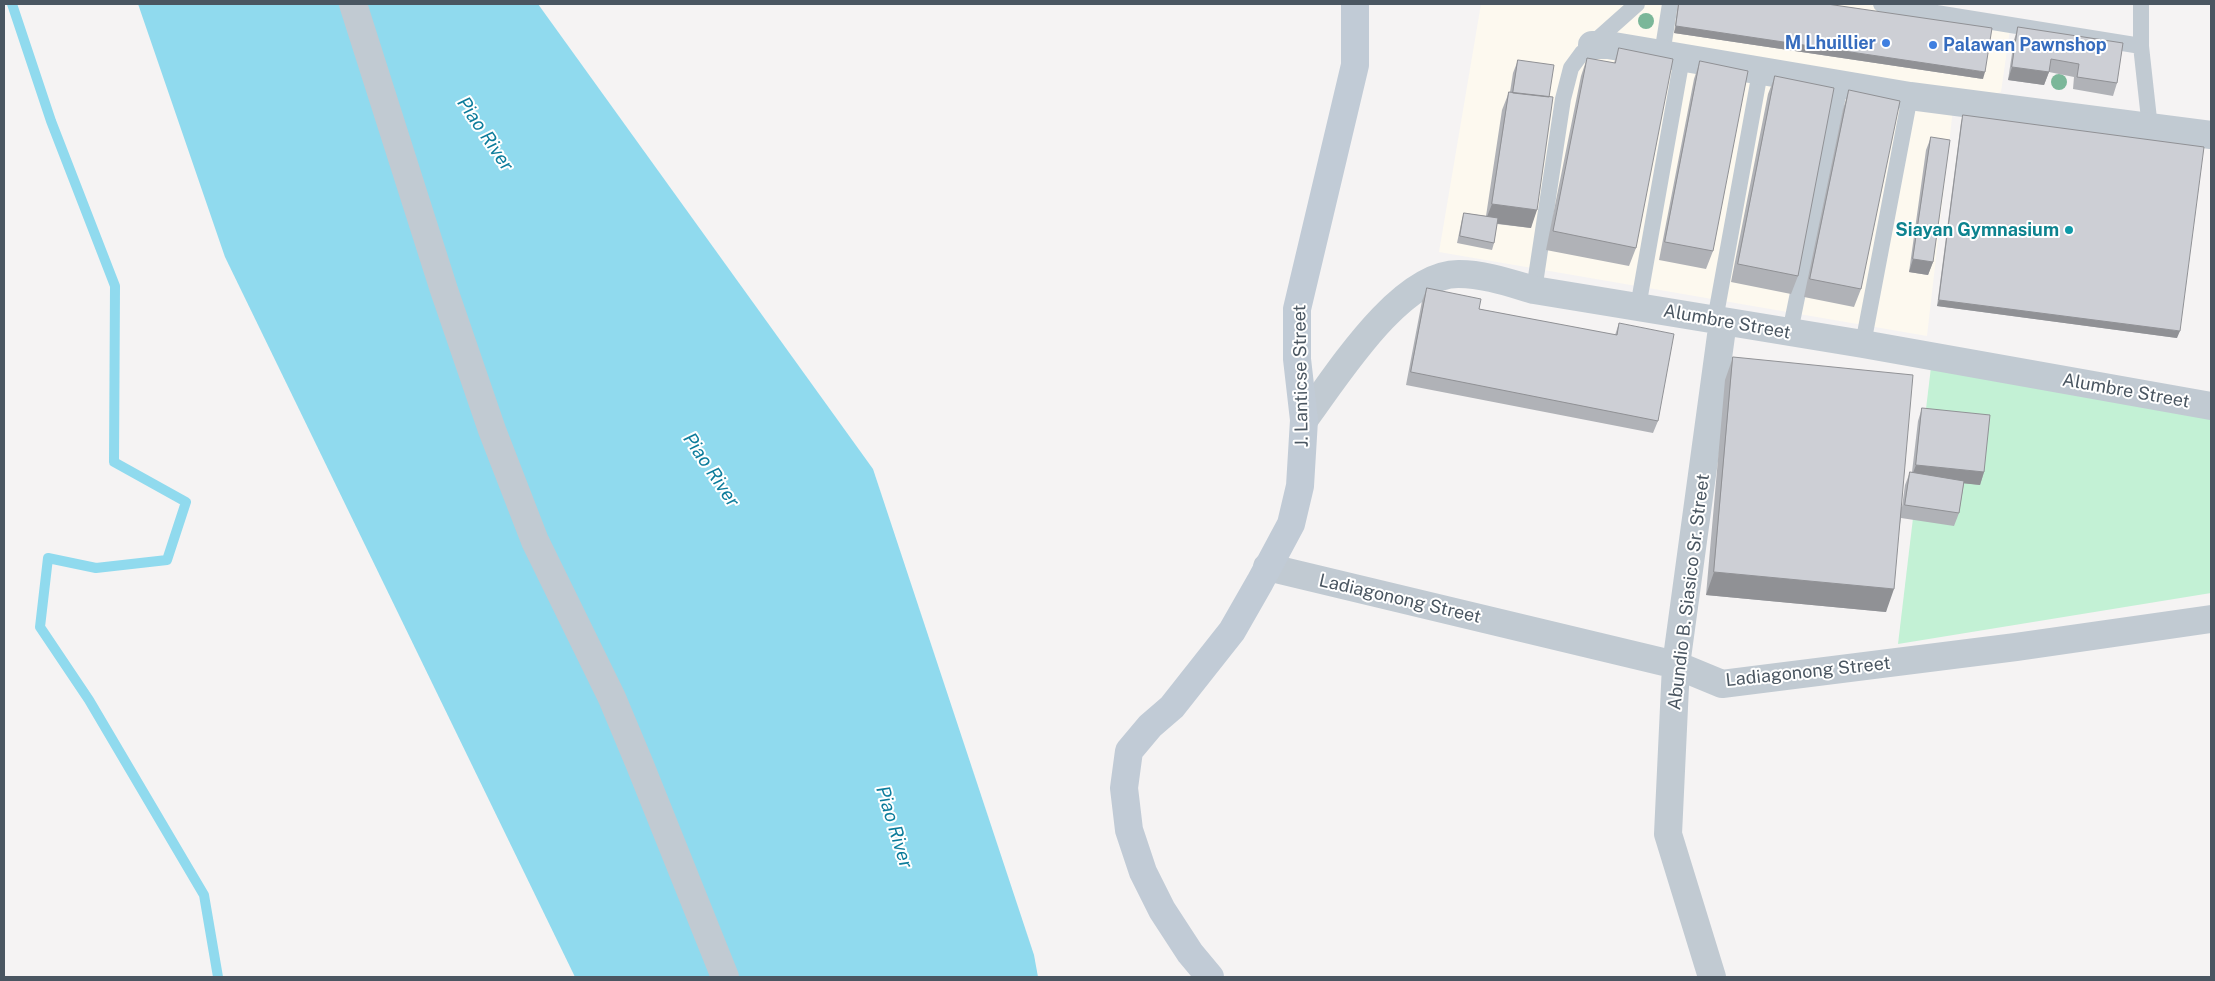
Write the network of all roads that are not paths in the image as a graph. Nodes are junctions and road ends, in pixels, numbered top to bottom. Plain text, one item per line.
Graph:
1 (353, 4) edge
2 (1355, 4) edge
3 (1637, 4) edge
4 (1670, 4) edge
5 (1881, 4) edge
6 (2141, 4) edge
7 (1592, 45) junction
8 (2142, 46) junction
9 (1672, 56) junction
10 (1760, 72) junction
11 (1840, 86) junction
12 (1910, 96) junction
13 (2150, 128) junction
14 (2211, 135) edge
15 (1534, 290) junction
16 (1638, 307) junction
17 (1719, 320) junction
18 (1790, 332) junction
19 (1863, 344) junction
20 (2211, 406) edge
21 (1304, 420) junction
22 (1267, 567) junction
23 (2211, 619) edge
24 (1676, 665) junction
25 (726, 977) edge
26 (1210, 977) edge
27 (1712, 977) edge

1 - 25 street
2 - 21 street, J. Lanticse Street
3 - 7 lane
4 - 9 lane
5 - 8 lane
6 - 8 lane
7 - 9 street
7 - 15 lane
8 - 13 lane
9 - 10 street
9 - 16 lane
10 - 11 street
10 - 17 lane
11 - 12 street
11 - 18 lane
12 - 13 street
12 - 19 lane
13 - 14 street
15 - 16 street, Alumbre Street
15 - 21 street, Alumbre Street
16 - 17 street, Alumbre Street
17 - 18 street, Alumbre Street
17 - 24 street, Abundio B. Siasico Sr. Street
18 - 19 street, Alumbre Street
19 - 20 street, Alumbre Street
21 - 22 street, J. Lanticse Street
22 - 24 street, Ladiagonong Street
22 - 26 street, J. Lanticse Street
23 - 24 street, Ladiagonong Street
24 - 27 street, Abundio B. Siasico Sr. Street

